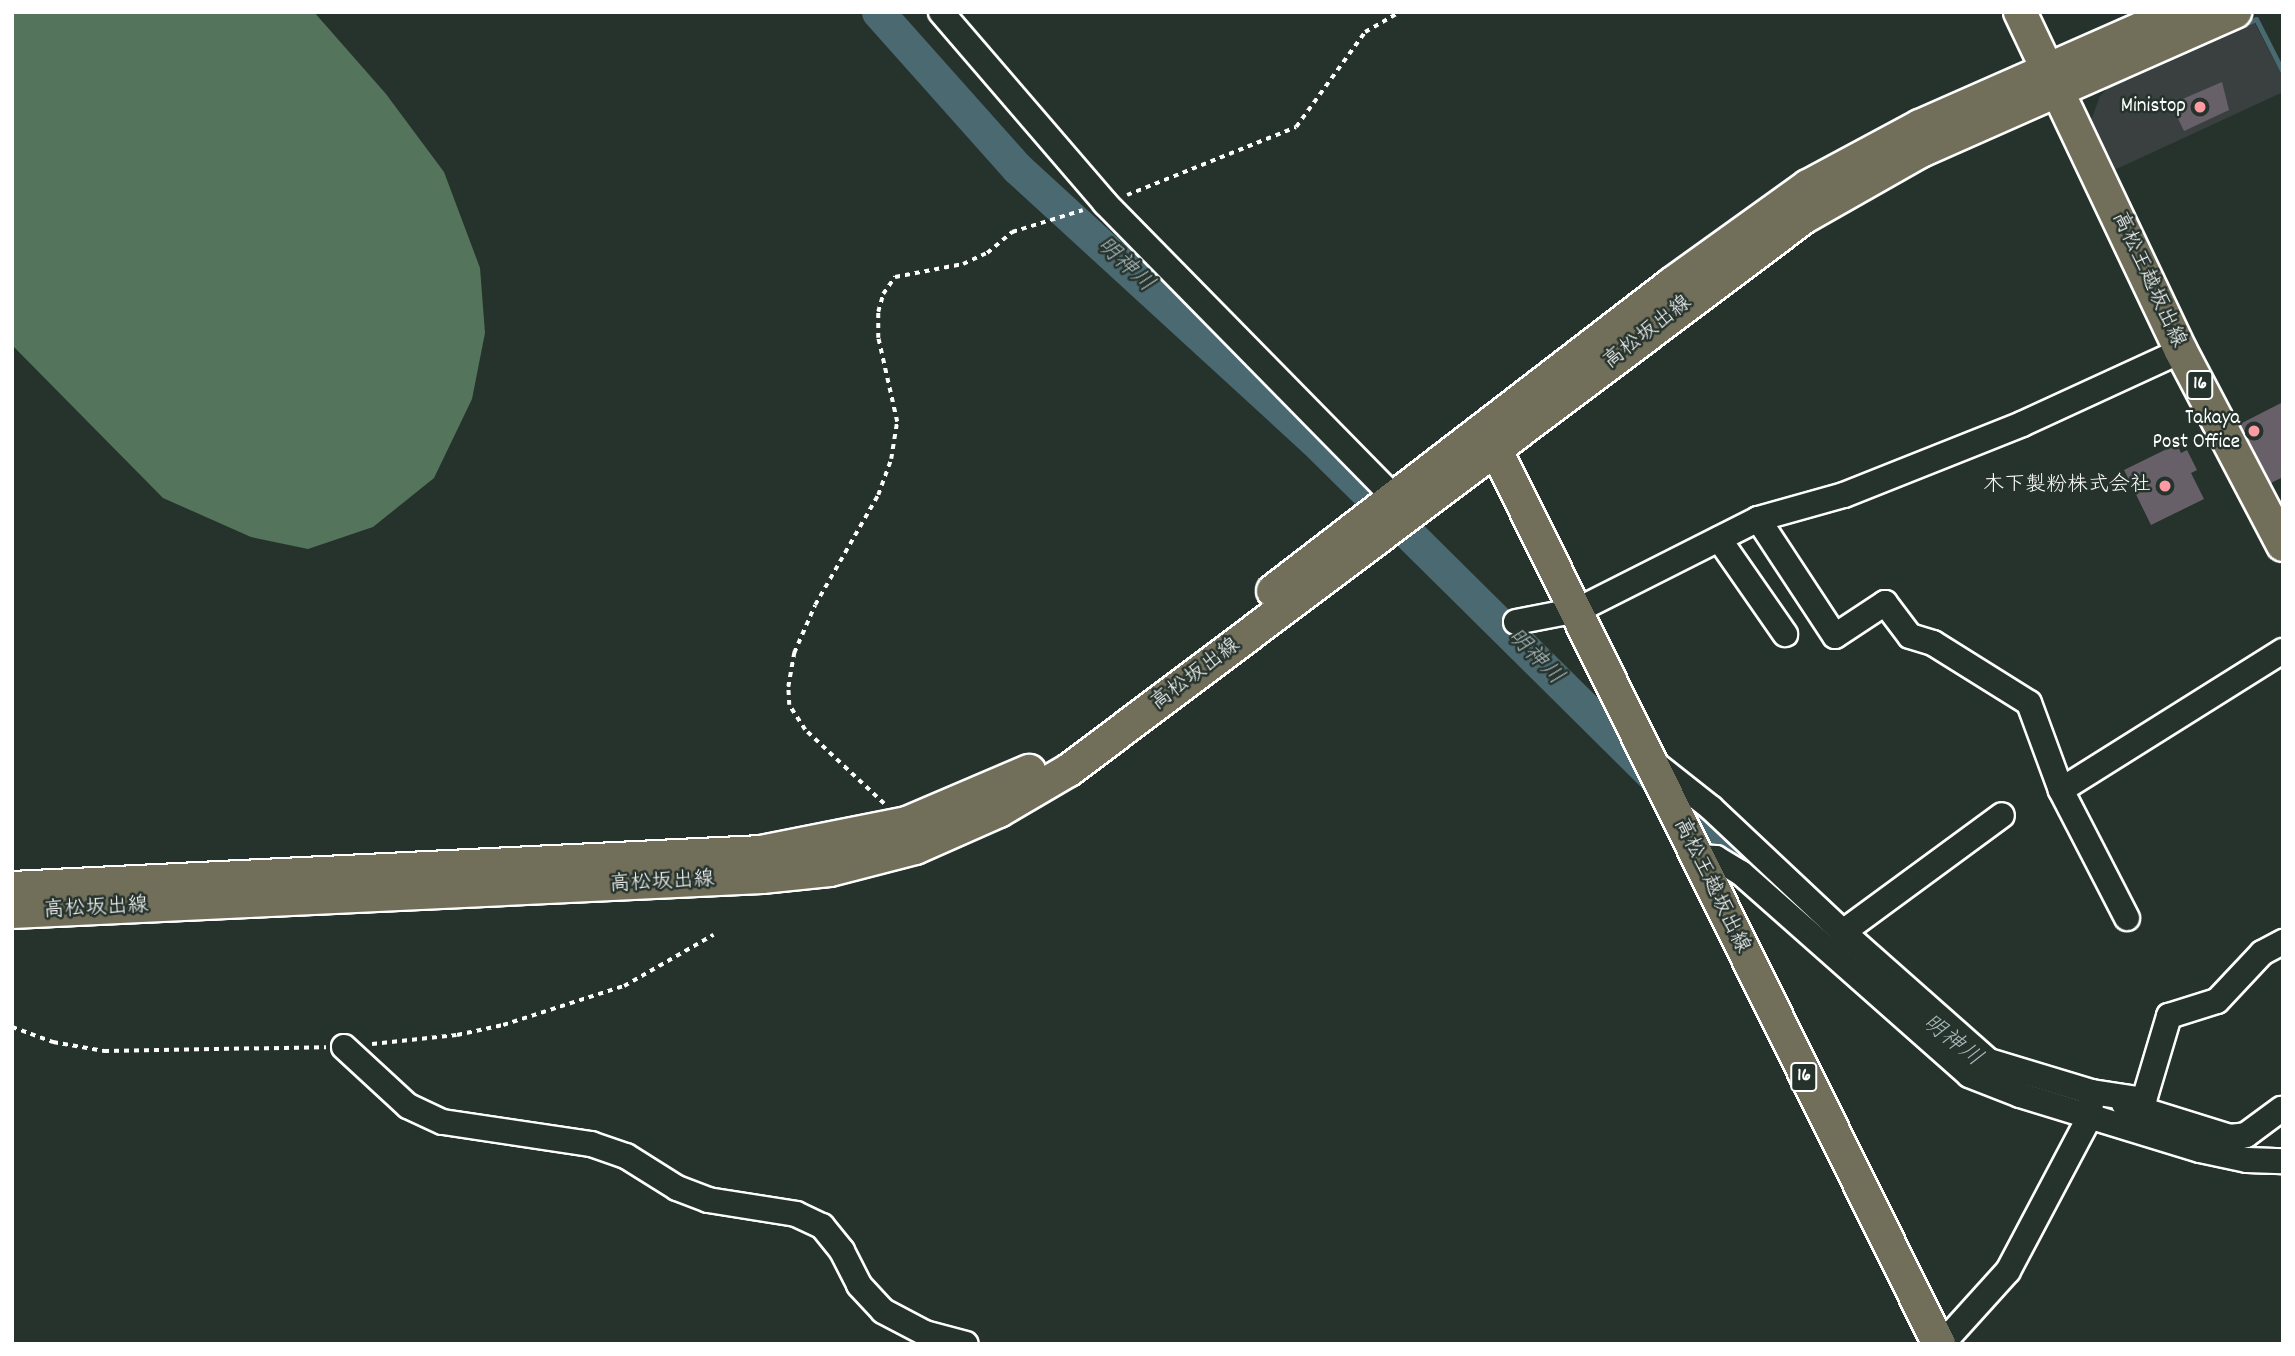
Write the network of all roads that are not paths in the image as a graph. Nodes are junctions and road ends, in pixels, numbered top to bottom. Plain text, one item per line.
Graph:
1 (941, 12) edge
2 (2020, 12) edge
3 (2178, 12) edge
4 (2235, 12) edge
5 (2053, 79) junction
6 (2181, 351) junction
7 (1491, 438) junction
8 (1395, 511) junction
9 (1758, 520) junction
10 (1719, 539) junction
11 (2283, 545) edge
12 (1578, 610) junction
13 (1516, 622) dead end
14 (1774, 629) dead end
15 (2283, 651) edge
16 (1650, 759) junction
17 (2061, 790) junction
18 (2003, 815) dead end
19 (1697, 857) junction
20 (12, 888) edge
21 (12, 912) edge
22 (2127, 918) dead end
23 (1843, 932) junction
24 (2283, 942) edge
25 (344, 1047) road end
26 (2096, 1105) junction
27 (2281, 1109) dead end
28 (2283, 1161) edge
29 (966, 1344) edge
30 (1940, 1344) edge

1 - 8 street
2 - 5 main road, 高松王越坂出線 / 16
3 - 5 main road, 高松坂出線
4 - 5 main road, 高松坂出線
5 - 6 main road, 高松王越坂出線 / 16
5 - 7 main road, 高松坂出線
6 - 9 street
6 - 11 main road, 高松王越坂出線 / 16
7 - 8 main road, 高松坂出線
7 - 12 main road, 高松王越坂出線 / 16
8 - 20 main road, 高松坂出線
8 - 21 main road, 高松坂出線
9 - 10 street
9 - 17 street
10 - 12 street
10 - 14 street
12 - 13 street
12 - 16 main road, 高松王越坂出線 / 16
15 - 17 street
16 - 19 main road, 高松王越坂出線 / 16
16 - 23 street
17 - 22 street
18 - 23 street
19 - 26 street
19 - 30 main road, 高松王越坂出線 / 16
23 - 26 street
24 - 26 street
25 - 29 street
26 - 27 street
26 - 28 street
26 - 30 street

